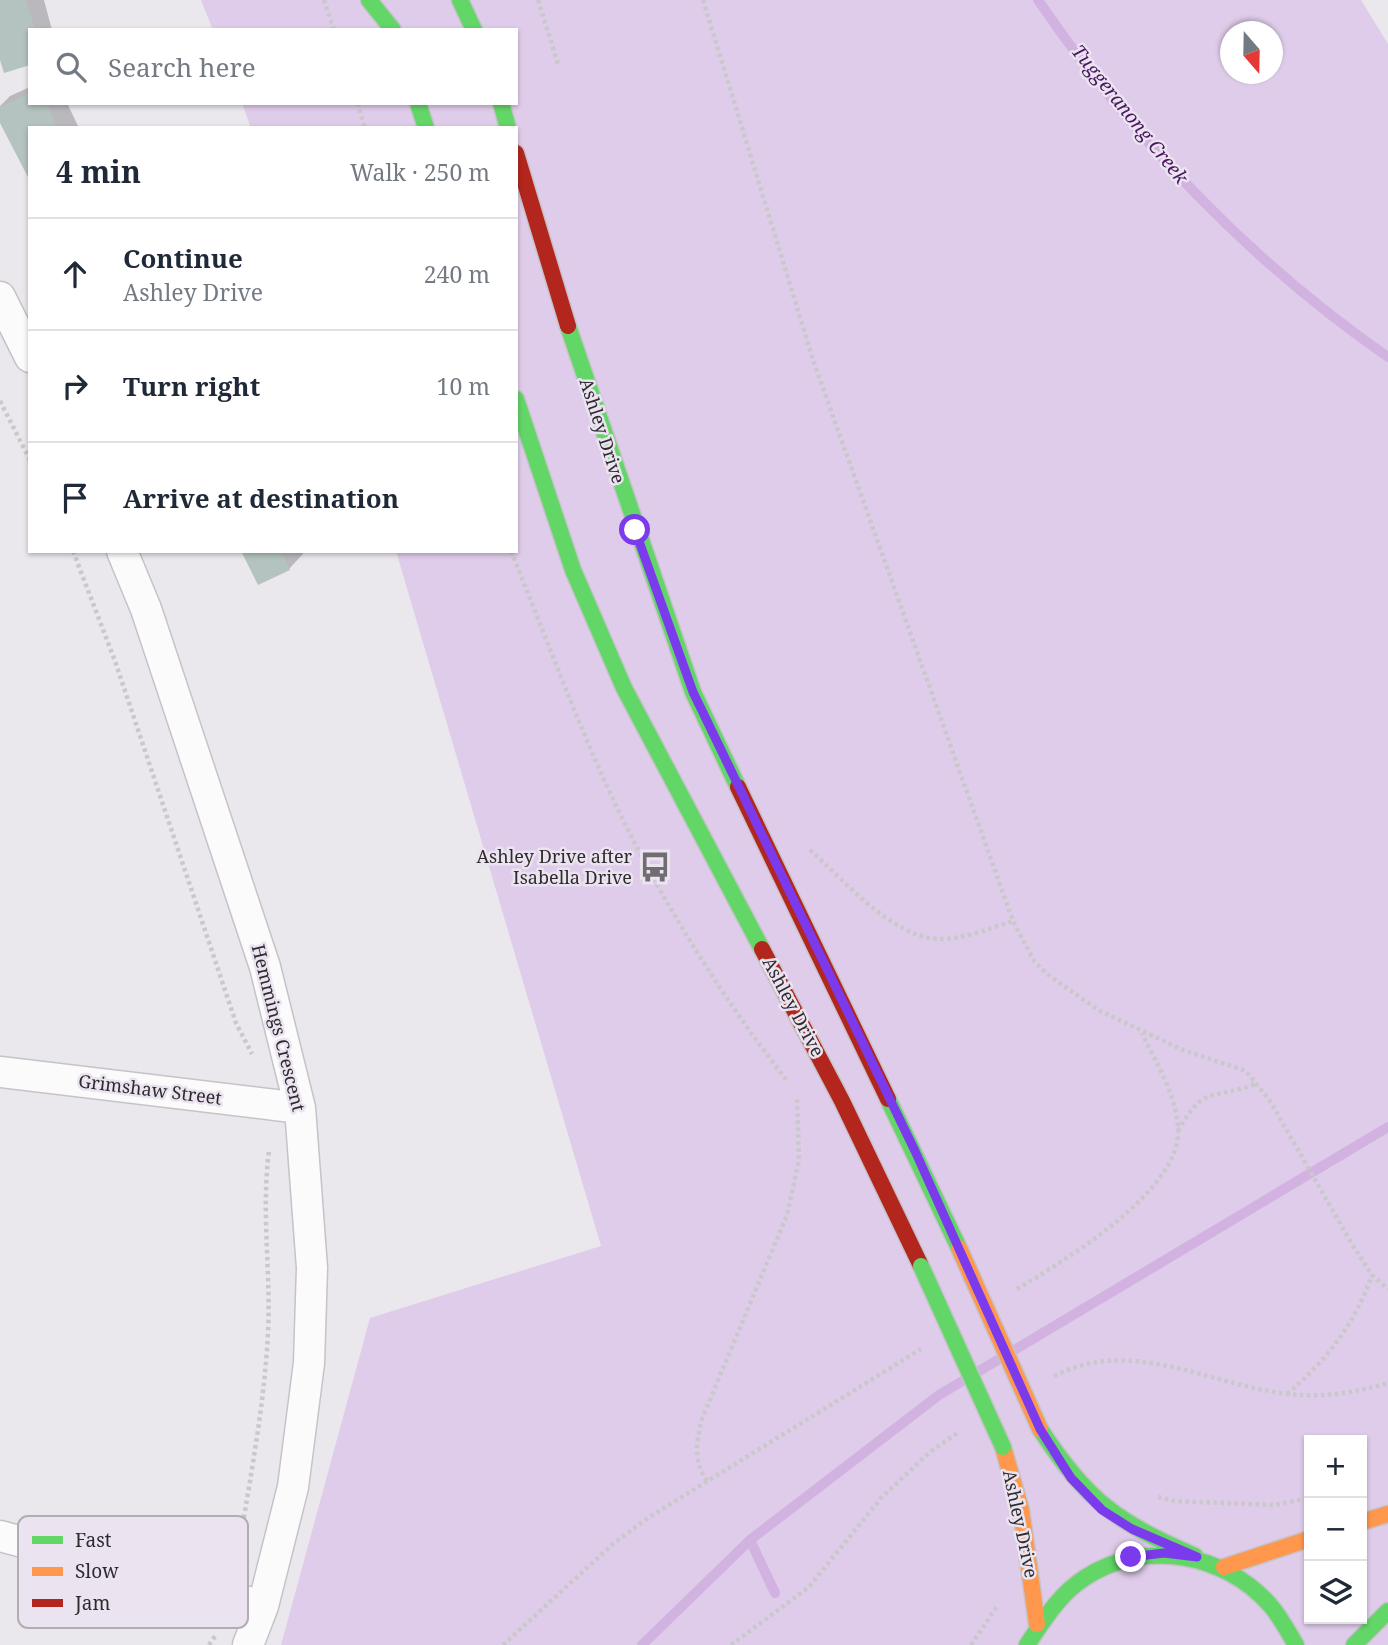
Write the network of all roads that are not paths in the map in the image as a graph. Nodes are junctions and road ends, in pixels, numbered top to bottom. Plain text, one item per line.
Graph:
1 (369, 0) edge
2 (384, 0) edge
3 (460, 0) edge
4 (471, 0) edge
5 (391, 28) edge
6 (392, 28) edge
7 (473, 28) edge
8 (479, 28) edge
9 (419, 105) edge
10 (502, 105) edge
11 (425, 126) edge
12 (508, 126) edge
13 (518, 160) edge
14 (0, 297) edge
15 (28, 353) edge
16 (518, 405) edge
17 (123, 553) edge
18 (0, 1072) edge
19 (300, 1108) junction
20 (1388, 1514) edge
21 (1367, 1520) edge
22 (0, 1536) edge
23 (18, 1541) edge
24 (1304, 1541) edge
25 (1197, 1557) junction
26 (1224, 1567) junction
27 (248, 1601) edge
28 (263, 1605) junction
29 (1388, 1611) edge
30 (1037, 1624) junction
31 (248, 1645) edge
32 (1027, 1645) edge
33 (1296, 1645) edge
34 (1354, 1645) edge

1 - 5 main road
2 - 6 main road
3 - 7 main road
4 - 8 main road
9 - 11 main road
10 - 12 main road
13 - 25 main road, Ashley Drive, bridge
14 - 15 street
16 - 30 main road, Ashley Drive, bridge
17 - 19 street, Hemmings Crescent
18 - 19 street, Grimshaw Street
19 - 28 street, Hemmings Crescent
20 - 21 main road
22 - 23 street
24 - 26 main road
25 - 26 main road
25 - 30 main road
26 - 33 main road
27 - 28 street
28 - 31 street, Hemmings Crescent
29 - 34 main road
30 - 32 main road

